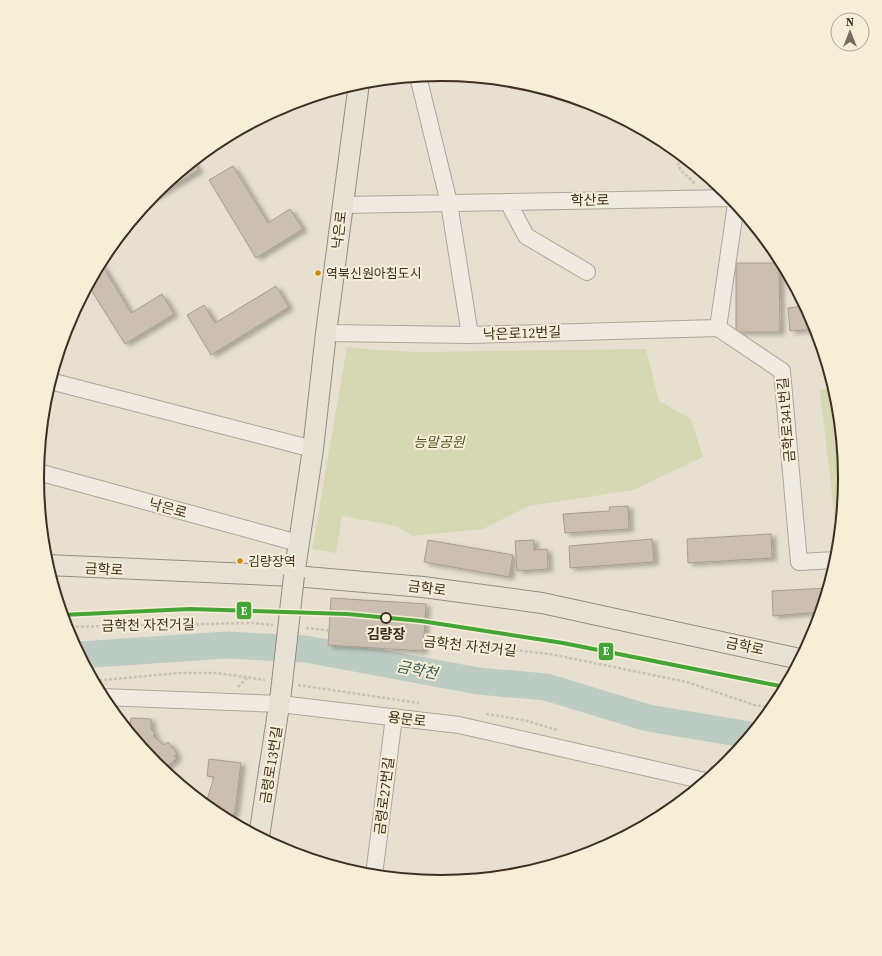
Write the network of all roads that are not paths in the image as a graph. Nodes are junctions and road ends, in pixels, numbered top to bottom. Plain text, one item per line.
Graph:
1 (419, 82) edge
2 (358, 90) edge
3 (723, 198) edge
4 (508, 202) junction
5 (449, 203) junction
6 (342, 205) junction
7 (735, 211) edge
8 (587, 272) dead end
9 (718, 328) junction
10 (326, 334) junction
11 (470, 335) junction
12 (56, 383) edge
13 (313, 449) junction
14 (44, 474) edge
15 (298, 543) junction
16 (829, 560) edge
17 (54, 565) edge
18 (294, 576) junction
19 (795, 658) edge
20 (110, 697) edge
21 (281, 698) junction
22 (394, 717) junction
23 (699, 780) edge
24 (260, 831) edge
25 (375, 869) edge

1 - 5 street
2 - 6 main road, 낙은로
3 - 4 street, 학산로
4 - 5 street, 학산로
4 - 8 street
5 - 6 street, 학산로
5 - 11 street
6 - 10 main road, 낙은로
7 - 9 street
9 - 11 street, 낙은로12번길
9 - 16 street, 금학로341번길
10 - 11 street, 낙은로12번길
10 - 13 main road, 낙은로
12 - 13 street
13 - 15 main road, 낙은로
14 - 15 street, 낙은로
15 - 18 main road, 낙은로
17 - 18 main road, 금학로
18 - 19 main road, 금학로
18 - 21 main road, 금령로13번길, bridge
20 - 21 street, 용문로
21 - 22 street, 용문로
21 - 24 main road, 금령로13번길
22 - 23 street, 용문로
22 - 25 street, 금령로27번길

